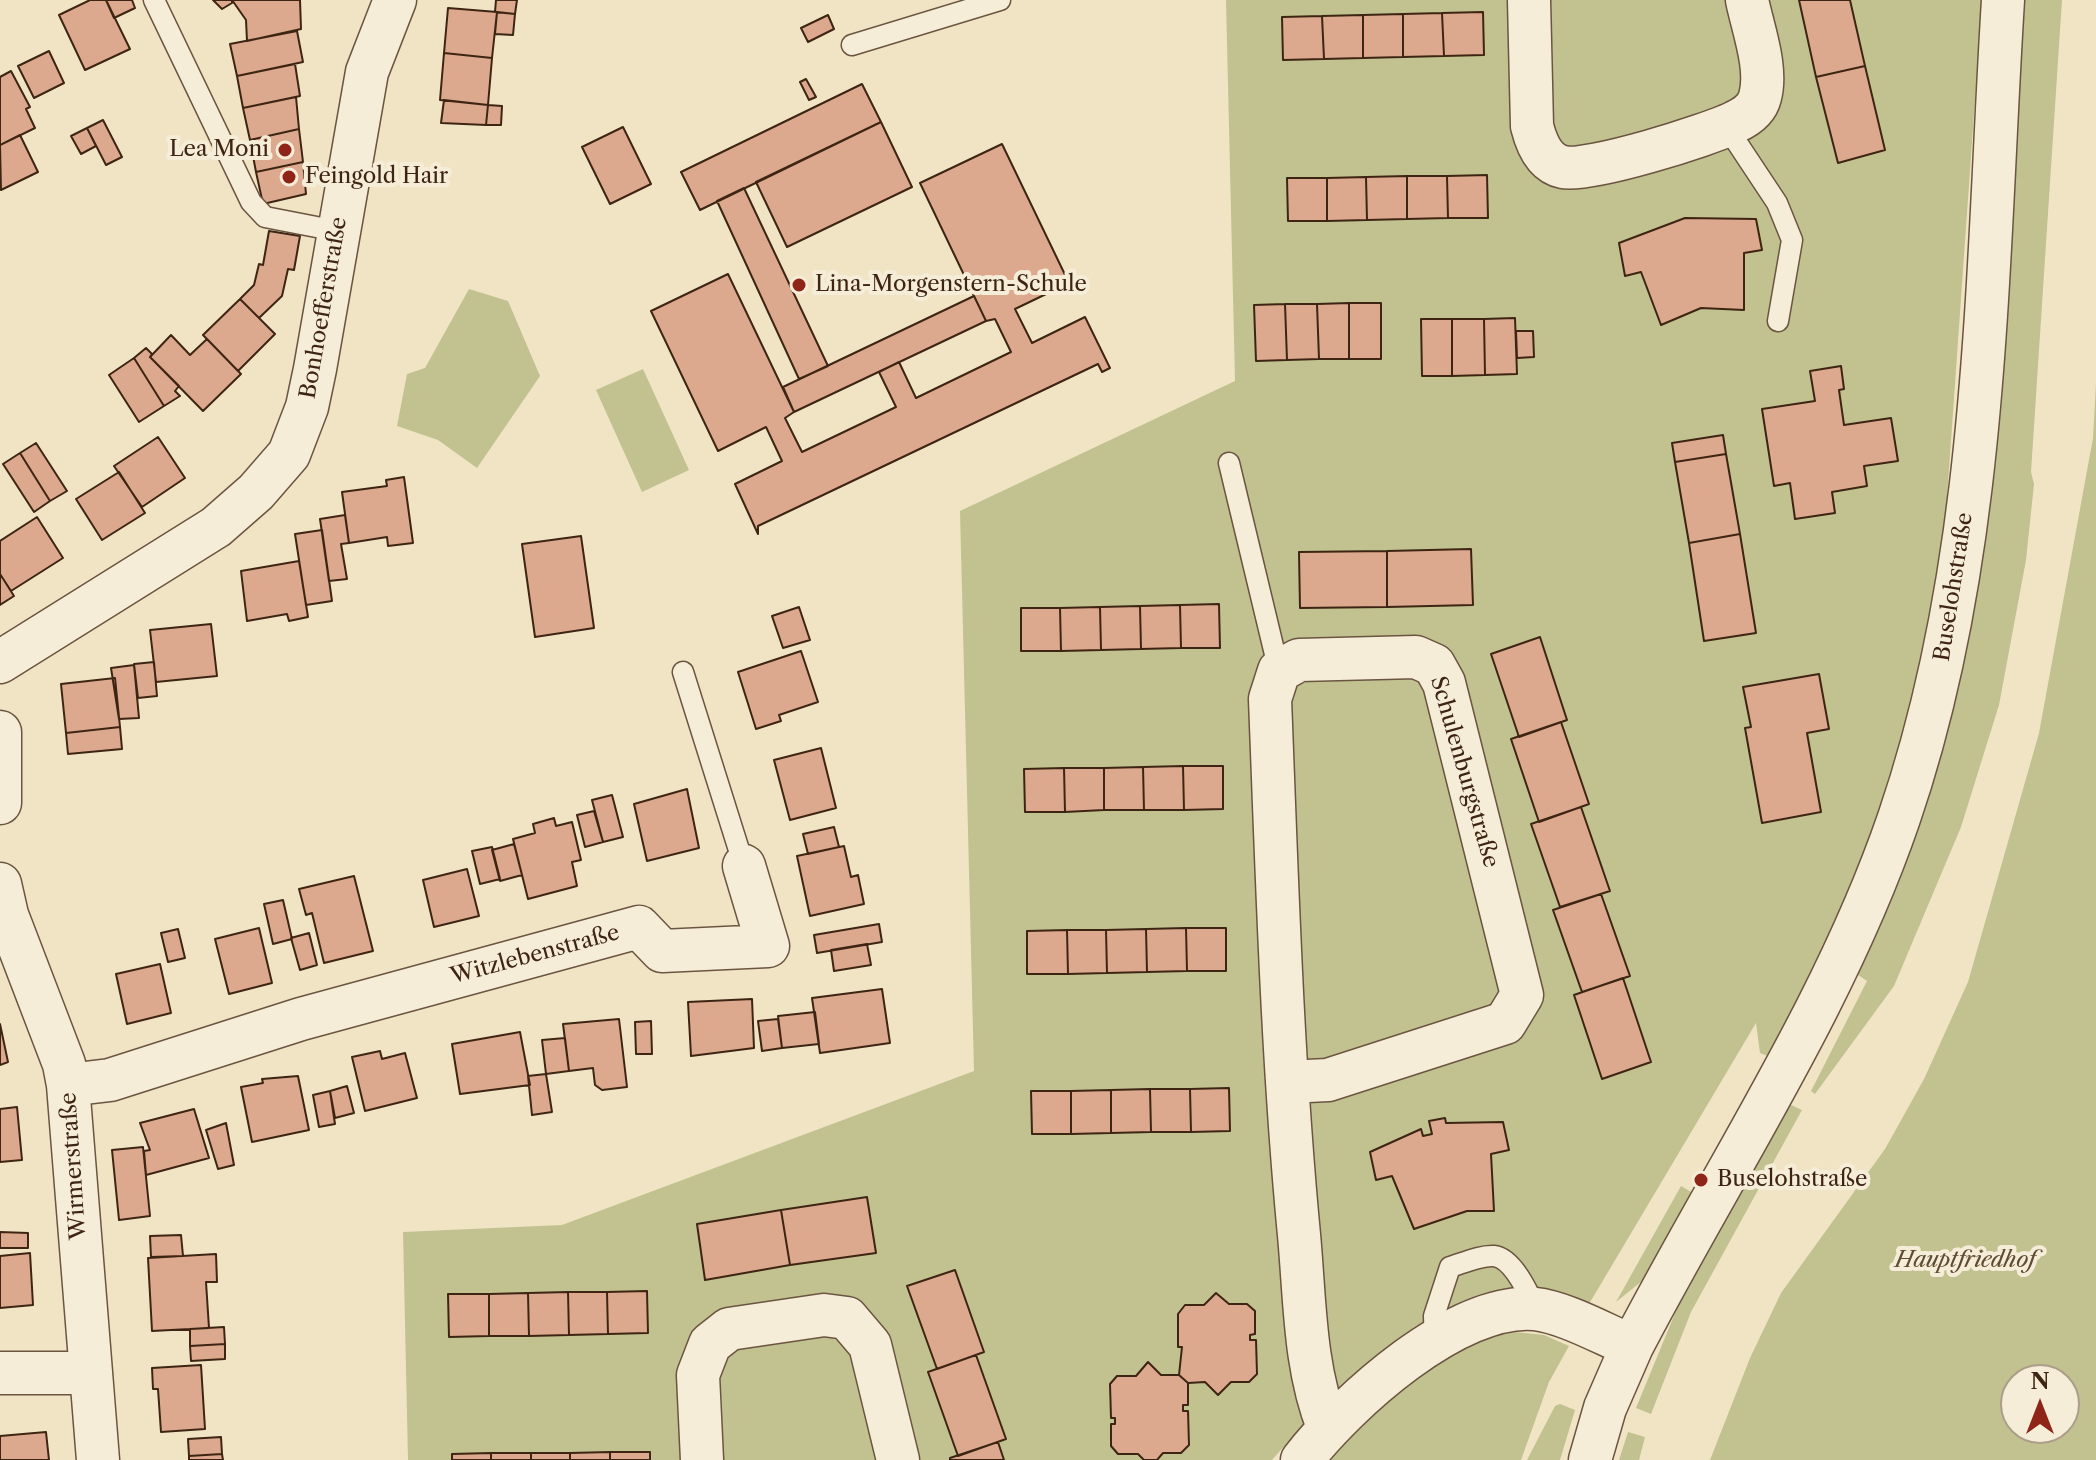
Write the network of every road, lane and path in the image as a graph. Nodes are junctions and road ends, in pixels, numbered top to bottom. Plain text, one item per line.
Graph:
1 (154, 0) edge
2 (395, 0) edge
3 (1000, 0) edge
4 (1529, 0) edge
5 (1747, 0) edge
6 (2003, 0) edge
7 (852, 45) dead end
8 (1726, 126) junction
9 (337, 231) junction
10 (1778, 321) dead end
11 (1229, 463) dead end
12 (0, 662) edge
13 (1279, 671) junction
14 (683, 672) dead end
15 (0, 732) edge
16 (0, 803) edge
17 (744, 866) joint
18 (0, 884) edge
19 (1287, 1082) junction
20 (68, 1085) junction
21 (1536, 1309) junction
22 (1435, 1342) junction
23 (1632, 1346) junction
24 (0, 1373) edge
25 (90, 1373) junction
26 (1328, 1427) junction
27 (98, 1460) edge
28 (702, 1460) edge
29 (898, 1460) edge
30 (1302, 1460) edge
31 (1590, 1460) edge

1 - 9 lane
2 - 9 street, Bonhoefferstraße
3 - 7 lane
4 - 8 street
5 - 8 street
6 - 23 street, Buselohstraße
8 - 10 lane
9 - 12 street, Bonhoefferstraße
11 - 13 lane
13 - 19 street
13 - 19 street, Schulenburgstraße
14 - 17 lane, Witzlebenstraße
15 - 16 street
17 - 20 street, Witzlebenstraße
18 - 20 street, Wirmerstraße
19 - 26 street
20 - 25 street, Wirmerstraße
21 - 22 street
21 - 22 lane
21 - 23 street
22 - 26 street
23 - 31 street, Buselohstraße
24 - 25 street
25 - 27 street, Wirmerstraße
26 - 30 street
28 - 29 street

